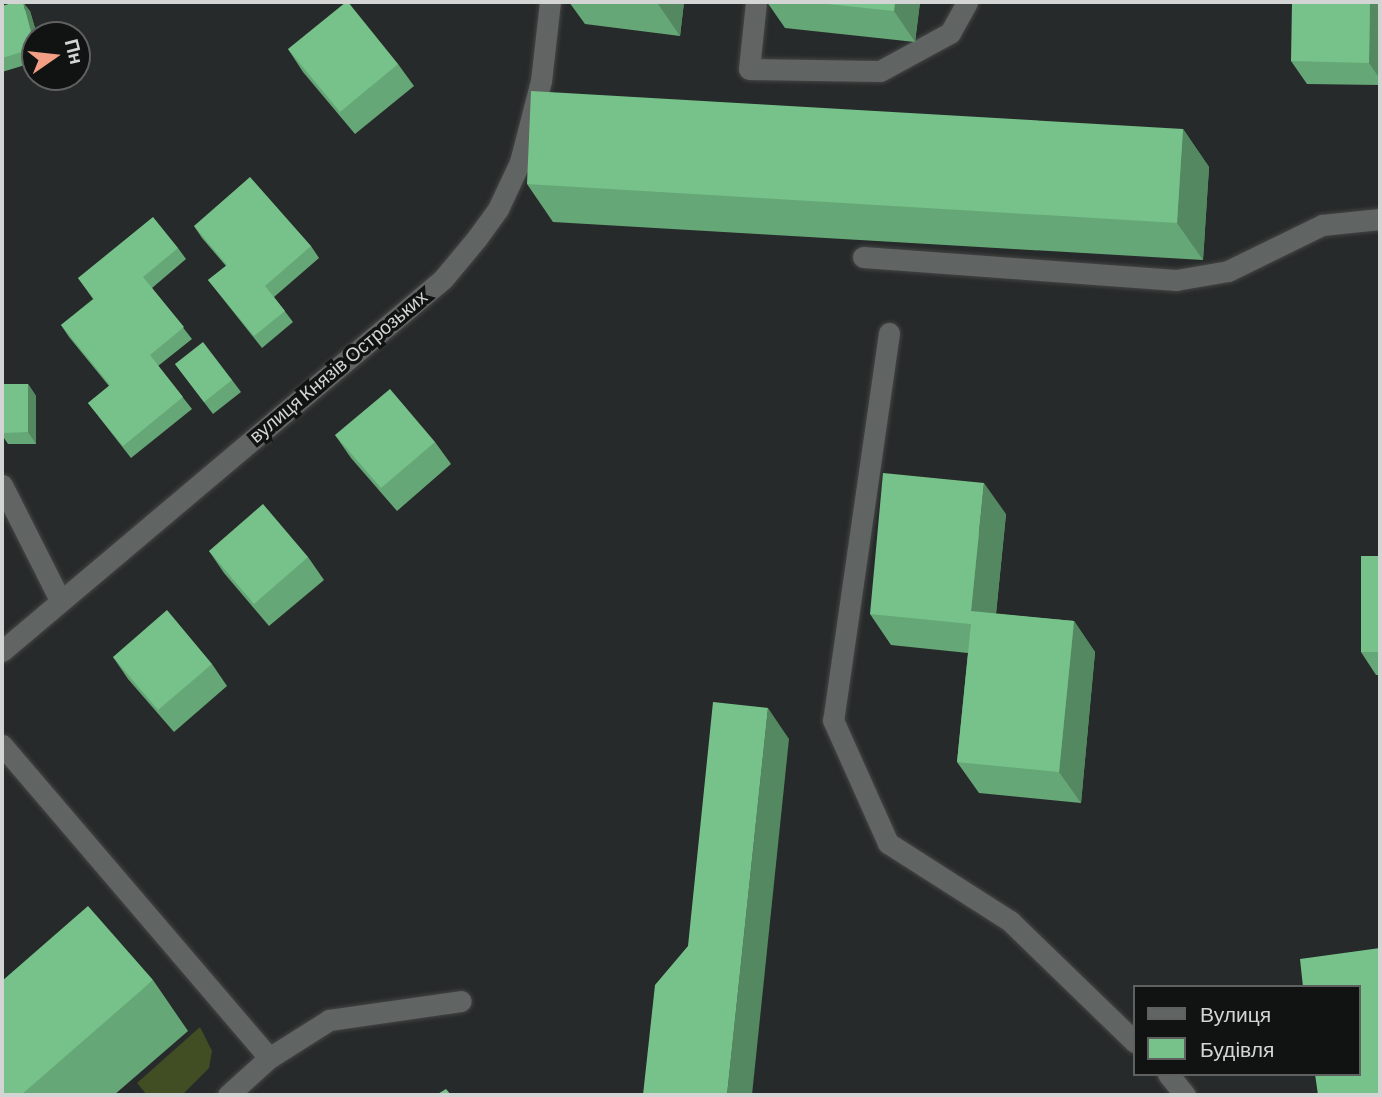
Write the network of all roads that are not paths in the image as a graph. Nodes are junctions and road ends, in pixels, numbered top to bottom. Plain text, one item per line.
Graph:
1 (550, 2) edge
2 (756, 2) edge
3 (967, 2) edge
4 (1380, 219) edge
5 (863, 257) dead end
6 (889, 333) dead end
7 (2, 485) edge
8 (60, 600) junction
9 (2, 651) edge
10 (2, 745) edge
11 (461, 1001) dead end
12 (1134, 1041) edge
13 (269, 1058) junction
14 (1170, 1076) edge
15 (229, 1095) edge
16 (1185, 1095) edge

1 - 8 street, вулиця Князів Острозьких
2 - 3 street
4 - 5 street
6 - 12 street
7 - 8 street
8 - 9 street, вулиця Князів Острозьких
10 - 13 street
11 - 13 street
13 - 15 street
14 - 16 street

